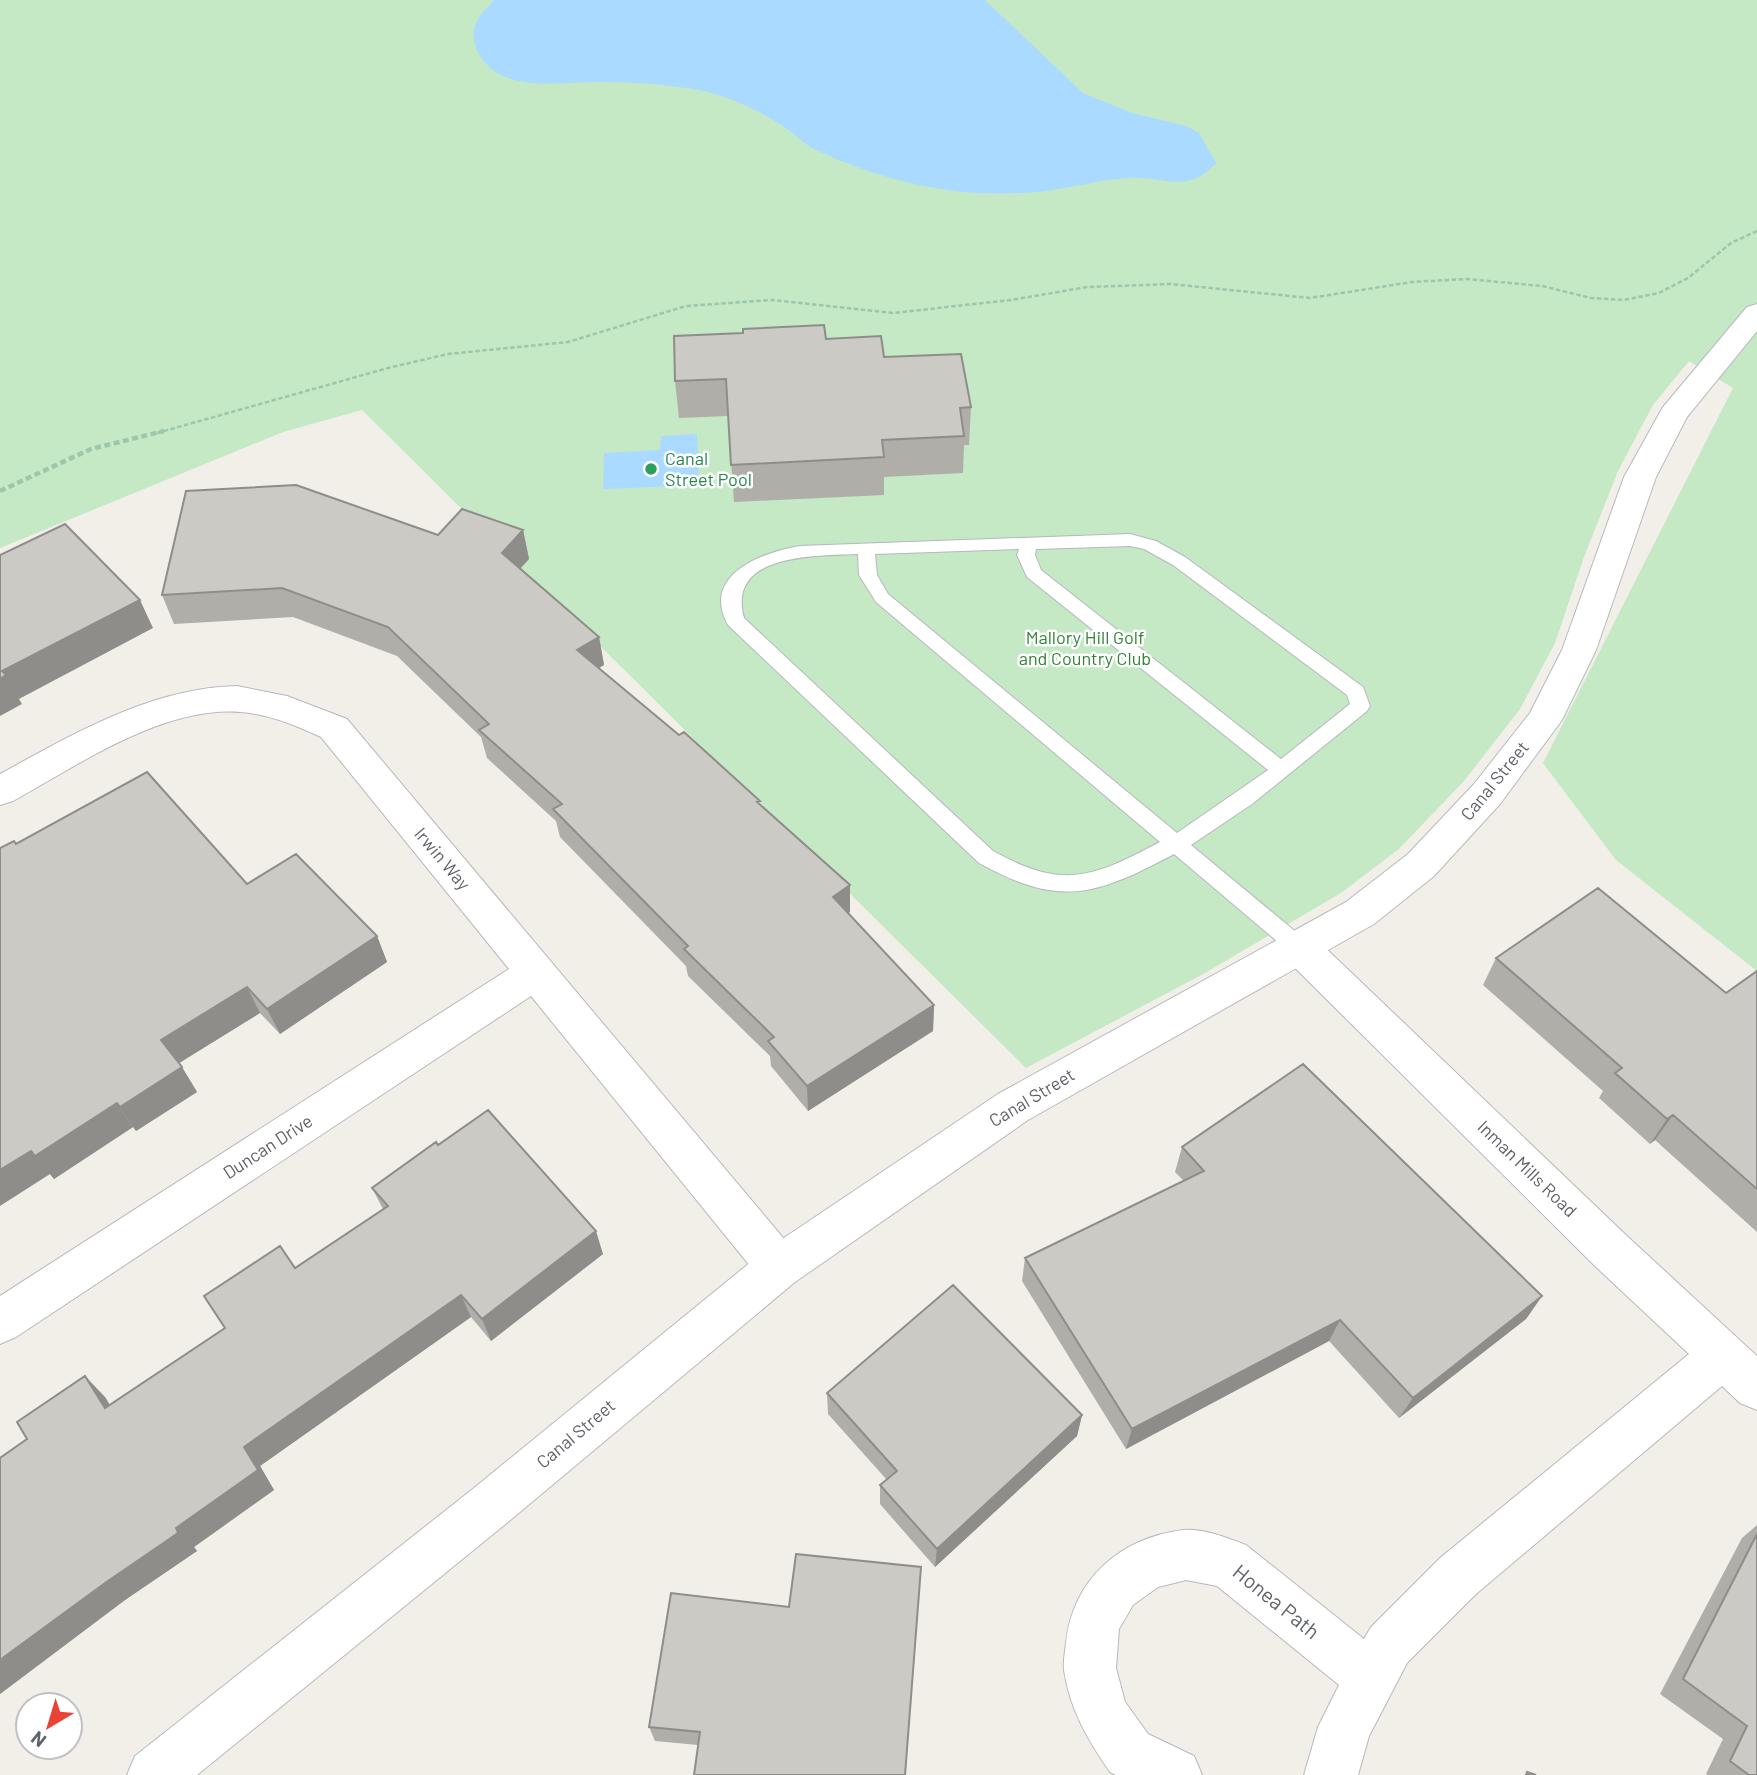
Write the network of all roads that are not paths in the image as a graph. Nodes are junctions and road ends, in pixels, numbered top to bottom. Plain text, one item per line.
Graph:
1 (1757, 313) edge
2 (1029, 543) junction
3 (866, 549) junction
4 (1281, 770) junction
5 (0, 791) edge
6 (1174, 844) junction
7 (1300, 948) junction
8 (536, 972) junction
9 (779, 1267) junction
10 (0, 1322) edge
11 (1740, 1371) edge
12 (1372, 1679) junction
13 (154, 1775) edge
14 (1175, 1775) edge
15 (1331, 1775) edge

1 - 7 street, Canal Street
2 - 3 lane
2 - 4 lane
2 - 4 lane
3 - 6 lane
3 - 6 lane
4 - 6 lane
5 - 8 street, Irwin Way
6 - 7 lane
7 - 9 street, Canal Street
7 - 11 street, Inman Mills Road
8 - 9 street, Irwin Way
8 - 10 street, Duncan Drive
9 - 13 street, Canal Street
11 - 12 street
12 - 14 street, Honea Path
12 - 15 street

